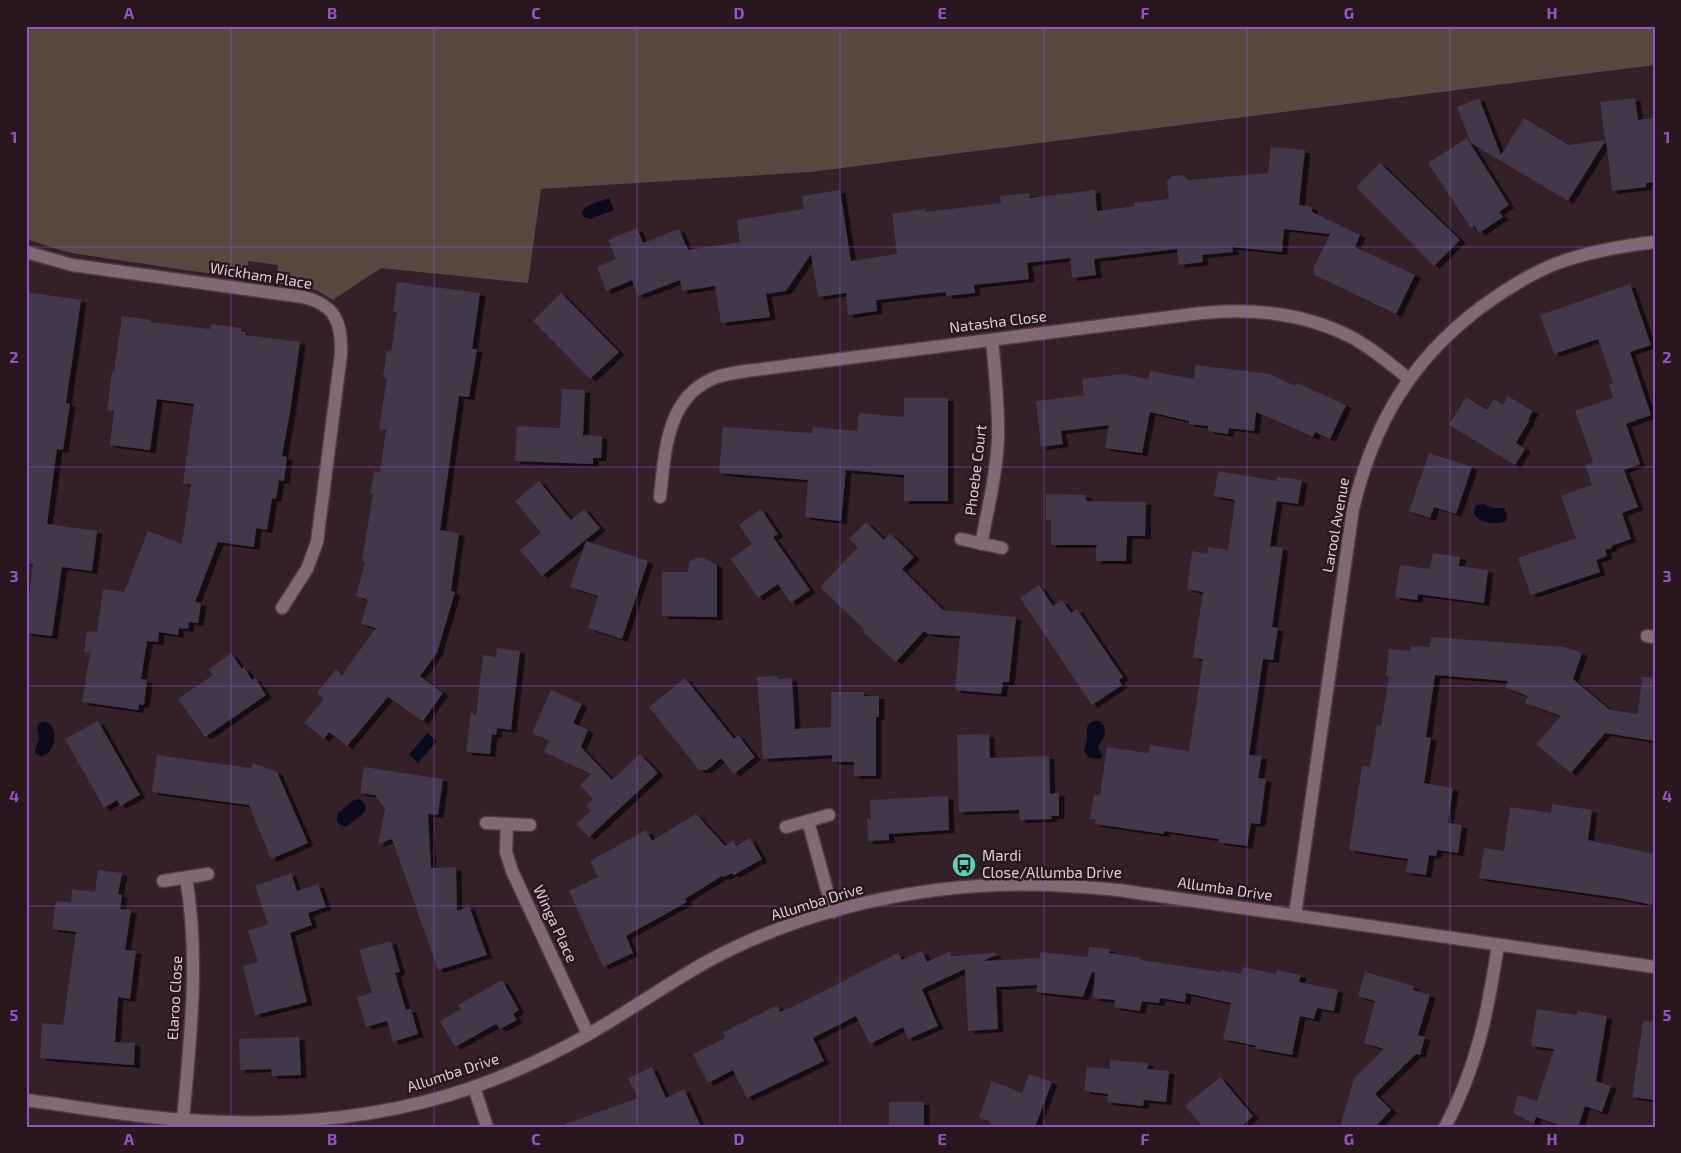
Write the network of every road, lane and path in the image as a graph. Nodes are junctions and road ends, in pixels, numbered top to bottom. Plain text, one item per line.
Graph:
1 (1655, 242) edge
2 (26, 252) edge
3 (992, 340) junction
4 (1409, 379) junction
5 (660, 497) dead end
6 (961, 539) dead end
7 (981, 544) junction
8 (1002, 548) dead end
9 (282, 608) dead end
10 (829, 815) dead end
11 (808, 821) junction
12 (486, 823) dead end
13 (507, 824) junction
14 (530, 826) dead end
15 (786, 828) dead end
16 (208, 874) dead end
17 (186, 878) junction
18 (163, 882) dead end
19 (833, 912) junction
20 (1295, 915) junction
21 (1498, 945) junction
22 (1655, 967) edge
23 (588, 1034) junction
24 (474, 1087) junction
25 (26, 1100) edge
26 (183, 1120) junction
27 (487, 1127) edge
28 (1445, 1127) edge

1 - 4 street, Larool Avenue
2 - 9 street, Wickham Place
3 - 4 street, Natasha Close
3 - 5 street, Natasha Close
3 - 7 street, Phoebe Court
4 - 20 street, Larool Avenue
6 - 7 street
7 - 8 street
10 - 11 street
11 - 15 street
11 - 19 street
12 - 13 street
13 - 14 street
13 - 23 street, Winga Place
16 - 17 street
17 - 18 street
17 - 26 street, Elaroo Close
19 - 20 street, Allumba Drive
19 - 23 street, Allumba Drive
20 - 21 street, Allumba Drive
21 - 22 street, Allumba Drive
21 - 28 street
23 - 24 street, Allumba Drive
24 - 26 street, Allumba Drive
24 - 27 street
25 - 26 street, Allumba Drive

